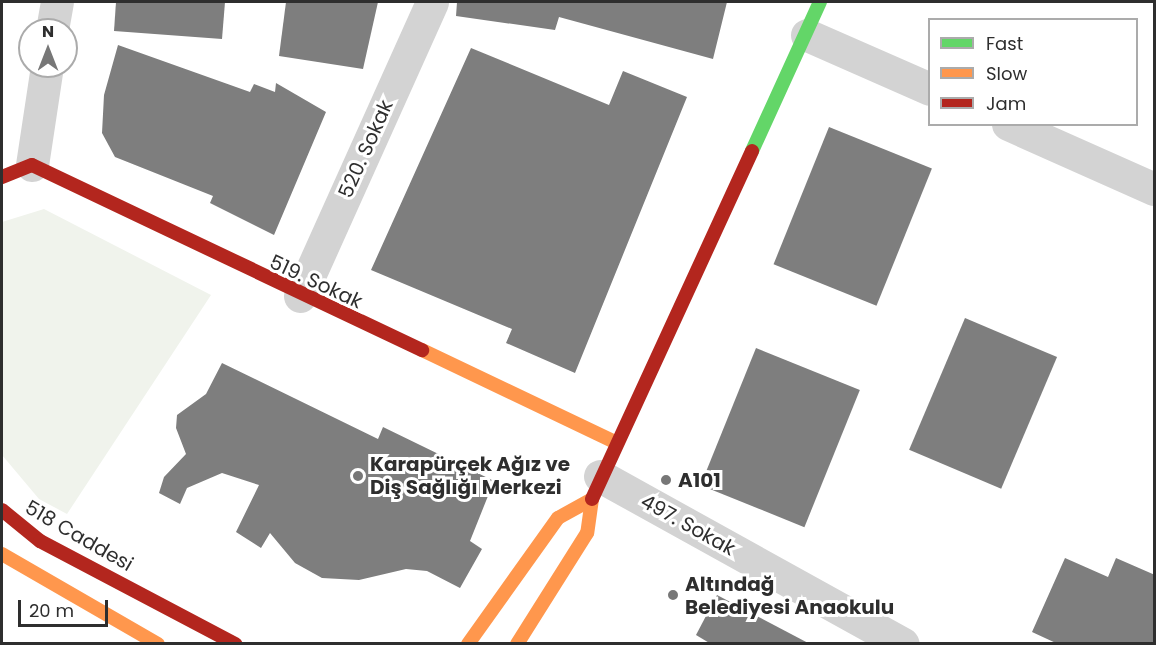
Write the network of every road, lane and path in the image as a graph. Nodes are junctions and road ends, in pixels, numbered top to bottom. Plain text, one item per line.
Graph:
1 (57, 2) edge
2 (432, 2) edge
3 (820, 2) edge
4 (54, 18) edge
5 (807, 35) junction
6 (45, 78) edge
7 (928, 88) edge
8 (1013, 126) edge
9 (32, 165) junction
10 (2, 177) edge
11 (1155, 189) edge
12 (300, 296) junction
13 (615, 442) junction
14 (596, 488) junction
15 (2, 510) edge
16 (2, 554) edge
17 (158, 644) edge
18 (235, 644) edge
19 (468, 644) edge
20 (517, 644) edge
21 (903, 644) edge

1 - 4 street
2 - 12 street, 520. Sokak
3 - 5 street
5 - 7 street
5 - 13 street
6 - 9 street
8 - 11 street
9 - 10 street
9 - 12 street, 519. Sokak
12 - 13 street, 519. Sokak
13 - 14 street
14 - 19 street
14 - 20 street
14 - 21 street, 497. Sokak
15 - 18 street, 518 Caddesi
16 - 17 street

